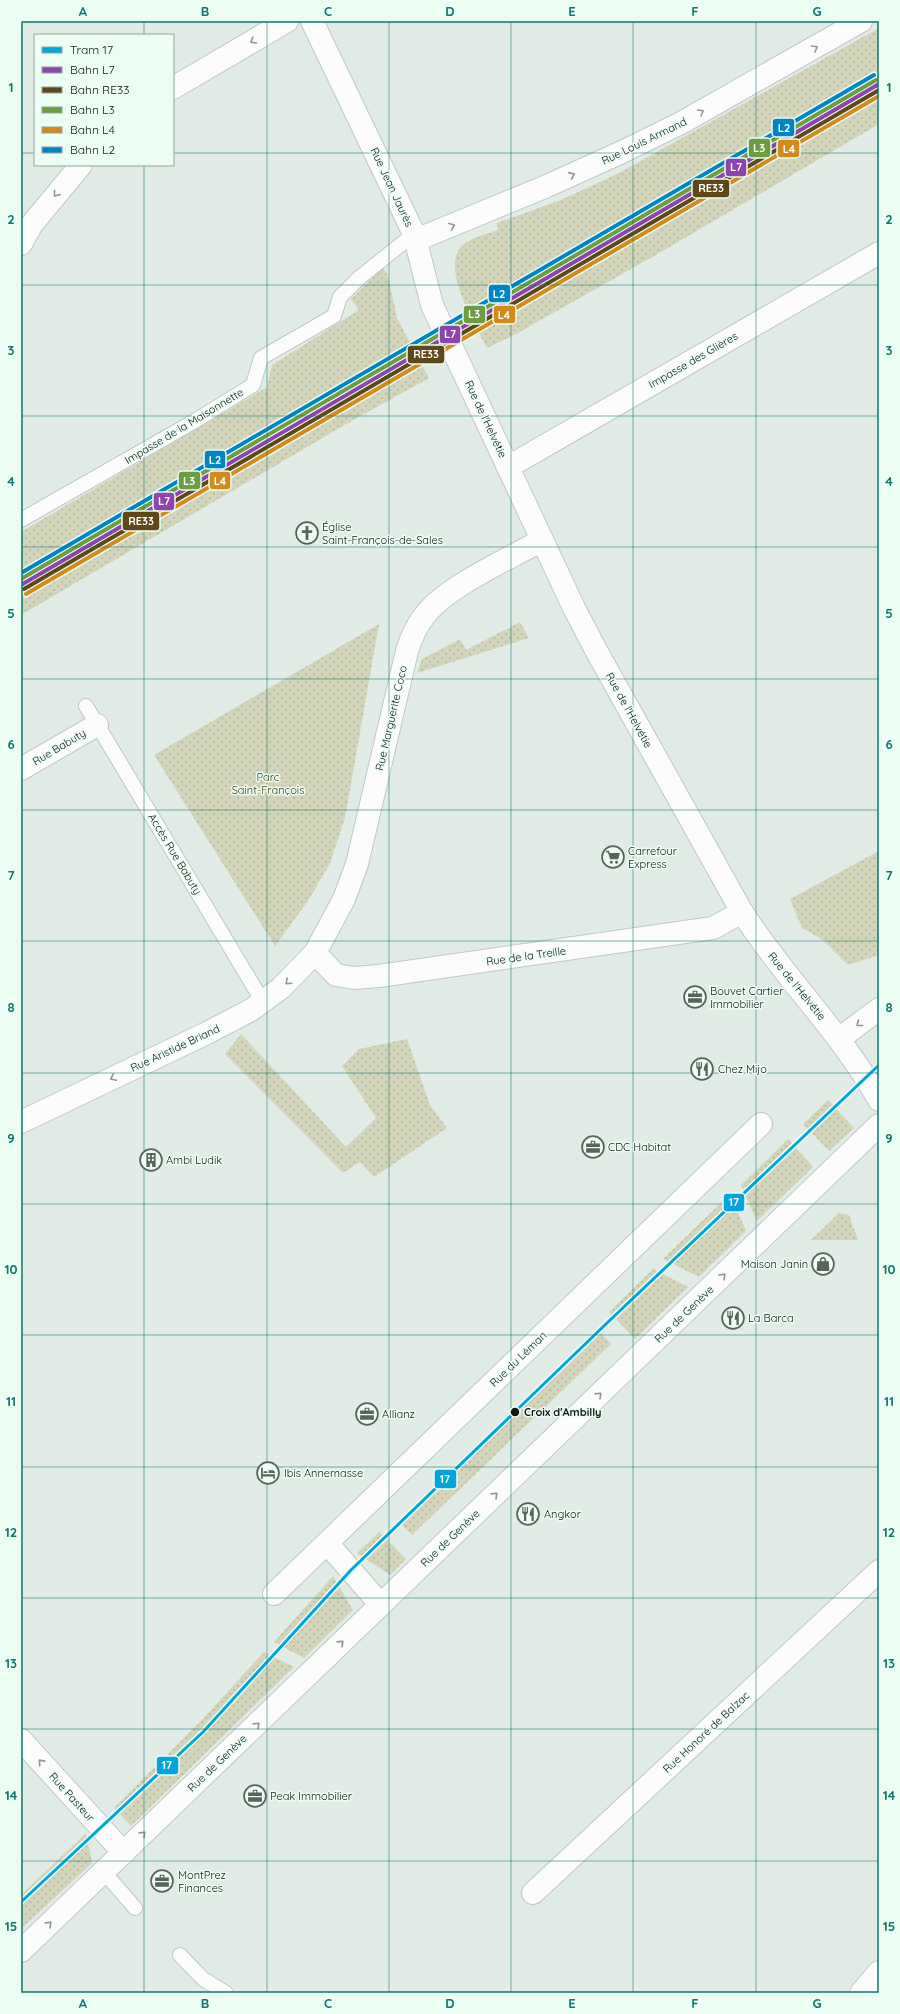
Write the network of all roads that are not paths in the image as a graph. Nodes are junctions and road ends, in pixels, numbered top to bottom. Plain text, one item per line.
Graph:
1 (287, 21) edge
2 (312, 21) edge
3 (861, 21) edge
4 (174, 87) edge
5 (81, 166) edge
6 (415, 237) junction
7 (21, 244) edge
8 (879, 253) edge
9 (456, 358) joint
10 (508, 467) junction
11 (21, 520) edge
12 (542, 540) junction
13 (86, 706) dead end
14 (97, 724) junction
15 (21, 769) edge
16 (742, 912) junction
17 (315, 954) junction
18 (263, 1002) junction
19 (879, 1009) edge
20 (840, 1039) junction
21 (879, 1100) edge
22 (21, 1122) edge
23 (761, 1124) dead end
24 (879, 1125) edge
25 (326, 1543) junction
26 (879, 1571) edge
27 (274, 1594) dead end
28 (381, 1605) junction
29 (21, 1740) edge
30 (124, 1853) junction
31 (104, 1872) junction
32 (533, 1893) dead end
33 (135, 1908) dead end
34 (21, 1951) edge
35 (180, 1955) dead end
36 (879, 1972) edge
37 (226, 1993) edge
38 (861, 1993) edge

1 -> 4 street
2 - 6 street, Rue Jean Jaurès
6 -> 3 street, Rue Louis Armand
5 -> 7 street
6 - 9 street, Rue Jean Jaurès
6 - 11 lane, Impasse de la Maisonnette
8 - 10 street, Impasse des Glières
9 - 10 street, Rue de l'Helvétie
10 - 12 street, Rue de l'Helvétie
12 - 16 street, Rue de l'Helvétie
12 - 17 street, Rue Marguerite Coco
13 - 14 lane, Accès Rue Babuty
14 - 15 street, Rue Babuty
14 - 18 lane, Accès Rue Babuty
16 - 17 street, Rue de la Treille
16 - 20 street, Rue de l'Helvétie
17 -> 18 street, Rue Aristide Briand
18 -> 22 street, Rue Aristide Briand
19 -> 20 street
20 - 21 street, Rue de l'Helvétie
23 - 25 street, Rue du Léman
28 -> 24 street, Rue de Genève
25 - 27 street, Rue du Léman
25 - 28 street
26 - 32 street, Rue Honoré de Balzac
30 -> 28 street, Rue de Genève
30 -> 29 street, Rue Pasteur
30 - 31 street, Rue de Genève
31 - 33 lane
34 -> 31 street, Rue de Genève
35 - 37 lane
36 - 38 street

